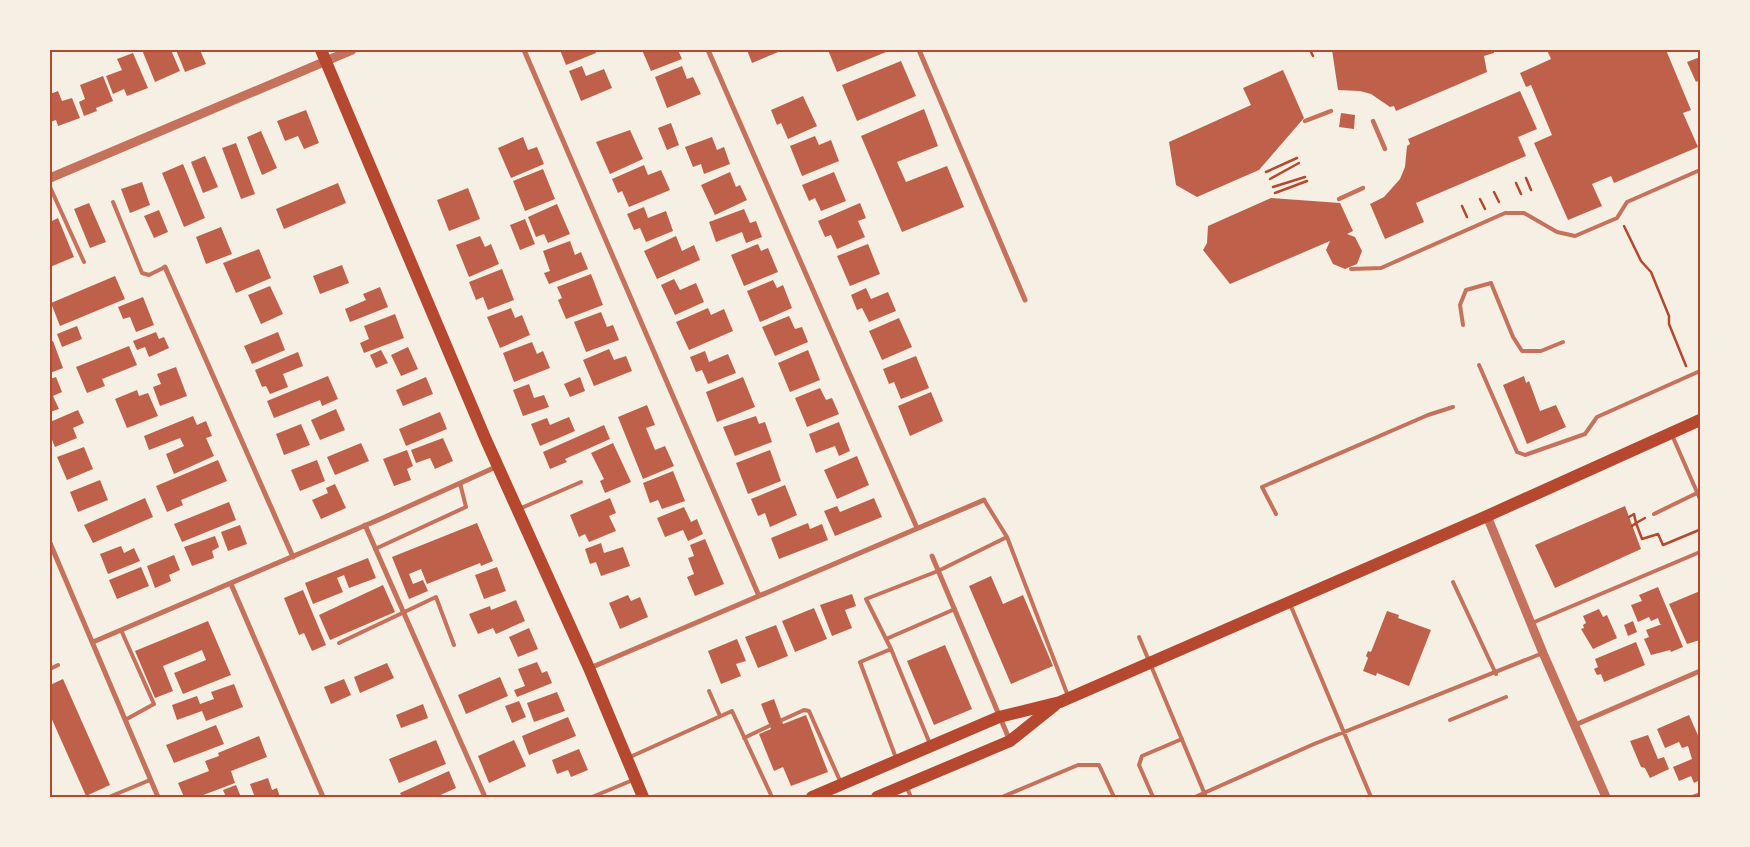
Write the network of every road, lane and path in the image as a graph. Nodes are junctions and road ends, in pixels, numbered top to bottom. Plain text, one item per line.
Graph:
1 (352, 50) edge
2 (524, 50) edge
3 (708, 50) edge
4 (919, 50) edge
5 (1310, 50) edge
6 (324, 56) edge
7 (1313, 56) dead end
8 (1331, 111) dead end
9 (1305, 121) dead end
10 (1373, 121) dead end
11 (1385, 149) dead end
12 (1297, 158) dead end
13 (1300, 163) dead end
14 (1700, 170) edge
15 (1266, 172) dead end
16 (50, 178) edge
17 (1526, 178) dead end
18 (1270, 179) dead end
19 (1516, 183) dead end
20 (50, 187) edge
21 (1273, 187) dead end
22 (1364, 188) dead end
23 (1531, 190) dead end
24 (1494, 192) dead end
25 (1275, 193) dead end
26 (1521, 194) dead end
27 (1339, 199) dead end
28 (1480, 199) dead end
29 (113, 202) dead end
30 (1499, 202) dead end
31 (1462, 206) dead end
32 (1485, 209) dead end
33 (1467, 217) dead end
34 (1624, 226) dead end
35 (84, 262) dead end
36 (165, 267) joint
37 (1351, 269) dead end
38 (1025, 300) dead end
39 (1463, 325) dead end
40 (1563, 342) dead end
41 (1479, 365) dead end
42 (1686, 366) dead end
43 (1700, 371) edge
44 (1453, 407) dead end
45 (1700, 420) edge
46 (1671, 433) junction
47 (498, 466) junction
48 (581, 482) dead end
49 (460, 483) junction
50 (1697, 493) junction
51 (1700, 499) edge
52 (984, 500) joint
53 (517, 510) junction
54 (1276, 514) dead end
55 (1654, 514) dead end
56 (1487, 516) junction
57 (1629, 516) dead end
58 (1638, 522) junction
59 (365, 525) junction
60 (1632, 526) dead end
61 (918, 528) junction
62 (1699, 530) edge
63 (1007, 537) junction
64 (50, 543) edge
65 (375, 548) junction
66 (1700, 552) edge
67 (932, 556) dead end
68 (293, 557) junction
69 (938, 571) junction
70 (1454, 582) dead end
71 (231, 584) junction
72 (759, 596) junction
73 (1289, 602) junction
74 (955, 609) junction
75 (403, 613) junction
76 (1532, 623) junction
77 (121, 630) junction
78 (1139, 637) dead end
79 (886, 639) junction
80 (93, 642) junction
81 (339, 643) dead end
82 (454, 645) dead end
83 (891, 649) junction
84 (1544, 653) junction
85 (1150, 663) junction
86 (58, 665) dead end
87 (589, 668) junction
88 (50, 669) edge
89 (1700, 671) edge
90 (1496, 674) junction
91 (709, 691) dead end
92 (1506, 697) dead end
93 (1064, 700) junction
94 (720, 716) junction
95 (999, 717) junction
96 (125, 720) junction
97 (782, 720) dead end
98 (1450, 720) dead end
99 (1575, 725) junction
100 (769, 726) dead end
101 (1344, 733) junction
102 (744, 738) junction
103 (1182, 739) junction
104 (1010, 741) junction
105 (931, 746) junction
106 (626, 758) junction
107 (897, 761) junction
108 (635, 779) junction
109 (150, 780) junction
110 (906, 783) junction
111 (842, 785) junction
112 (1204, 792) junction
113 (1700, 794) edge
114 (109, 797) edge
115 (158, 797) edge
116 (323, 797) edge
117 (485, 797) edge
118 (592, 797) edge
119 (642, 797) edge
120 (772, 797) edge
121 (812, 797) edge
122 (877, 797) edge
123 (911, 797) edge
124 (1002, 797) edge
125 (1114, 797) edge
126 (1153, 797) edge
127 (1195, 797) edge
128 (1206, 797) edge
129 (1371, 797) edge
130 (1606, 797) edge
131 (1692, 797) edge

1 - 6 street
2 - 72 street
3 - 61 street
4 - 38 street
5 - 7 path
6 - 16 street
6 - 47 main road
8 - 9 street
10 - 11 street
12 - 15 path
13 - 18 path
14 - 37 lane
17 - 23 path
19 - 26 path
20 - 35 lane
21 - 25 path
22 - 27 street
24 - 30 path
28 - 32 path
29 - 36 lane
31 - 33 path
34 - 42 path
36 - 68 street
39 - 40 lane
41 - 43 lane
44 - 54 lane
45 - 46 main road
46 - 50 lane
46 - 56 main road
47 - 49 street
47 - 53 main road
48 - 53 lane
49 - 59 street
49 - 65 lane
50 - 51 lane
50 - 55 lane
52 - 61 street
52 - 63 lane
53 - 87 main road
56 - 73 main road
56 - 76 street
57 - 58 path
58 - 60 path
58 - 62 path
59 - 65 street
59 - 68 street
61 - 72 street
63 - 69 lane
63 - 93 lane
64 - 80 street
65 - 75 street
66 - 76 lane
67 - 69 street
68 - 71 street
69 - 74 street
69 - 79 lane
70 - 90 lane
71 - 77 street
71 - 116 street
72 - 87 street
73 - 85 main road
73 - 101 lane
74 - 79 lane
74 - 95 street
75 - 81 lane
75 - 82 lane
75 - 117 street
76 - 84 street
77 - 80 street
77 - 96 lane
78 - 85 lane
79 - 83 lane
80 - 96 street
83 - 105 lane
83 - 107 lane
84 - 90 lane
84 - 99 street
85 - 93 main road
85 - 103 lane
86 - 88 lane
87 - 106 main road
89 - 99 street
90 - 101 lane
91 - 94 lane
92 - 98 lane
93 - 95 main road
93 - 104 main road
94 - 102 lane
94 - 106 lane
95 - 104 street
95 - 105 main road
96 - 109 street
97 - 111 lane
99 - 130 street
100 - 102 lane
101 - 112 lane
101 - 129 lane
102 - 120 lane
103 - 112 lane
103 - 126 lane
104 - 110 main road
105 - 107 main road
106 - 108 main road
107 - 111 main road
108 - 118 lane
108 - 119 main road
109 - 114 lane
109 - 115 street
110 - 122 main road
110 - 123 lane
111 - 121 main road
112 - 127 lane
112 - 128 lane
113 - 131 lane
124 - 125 lane

